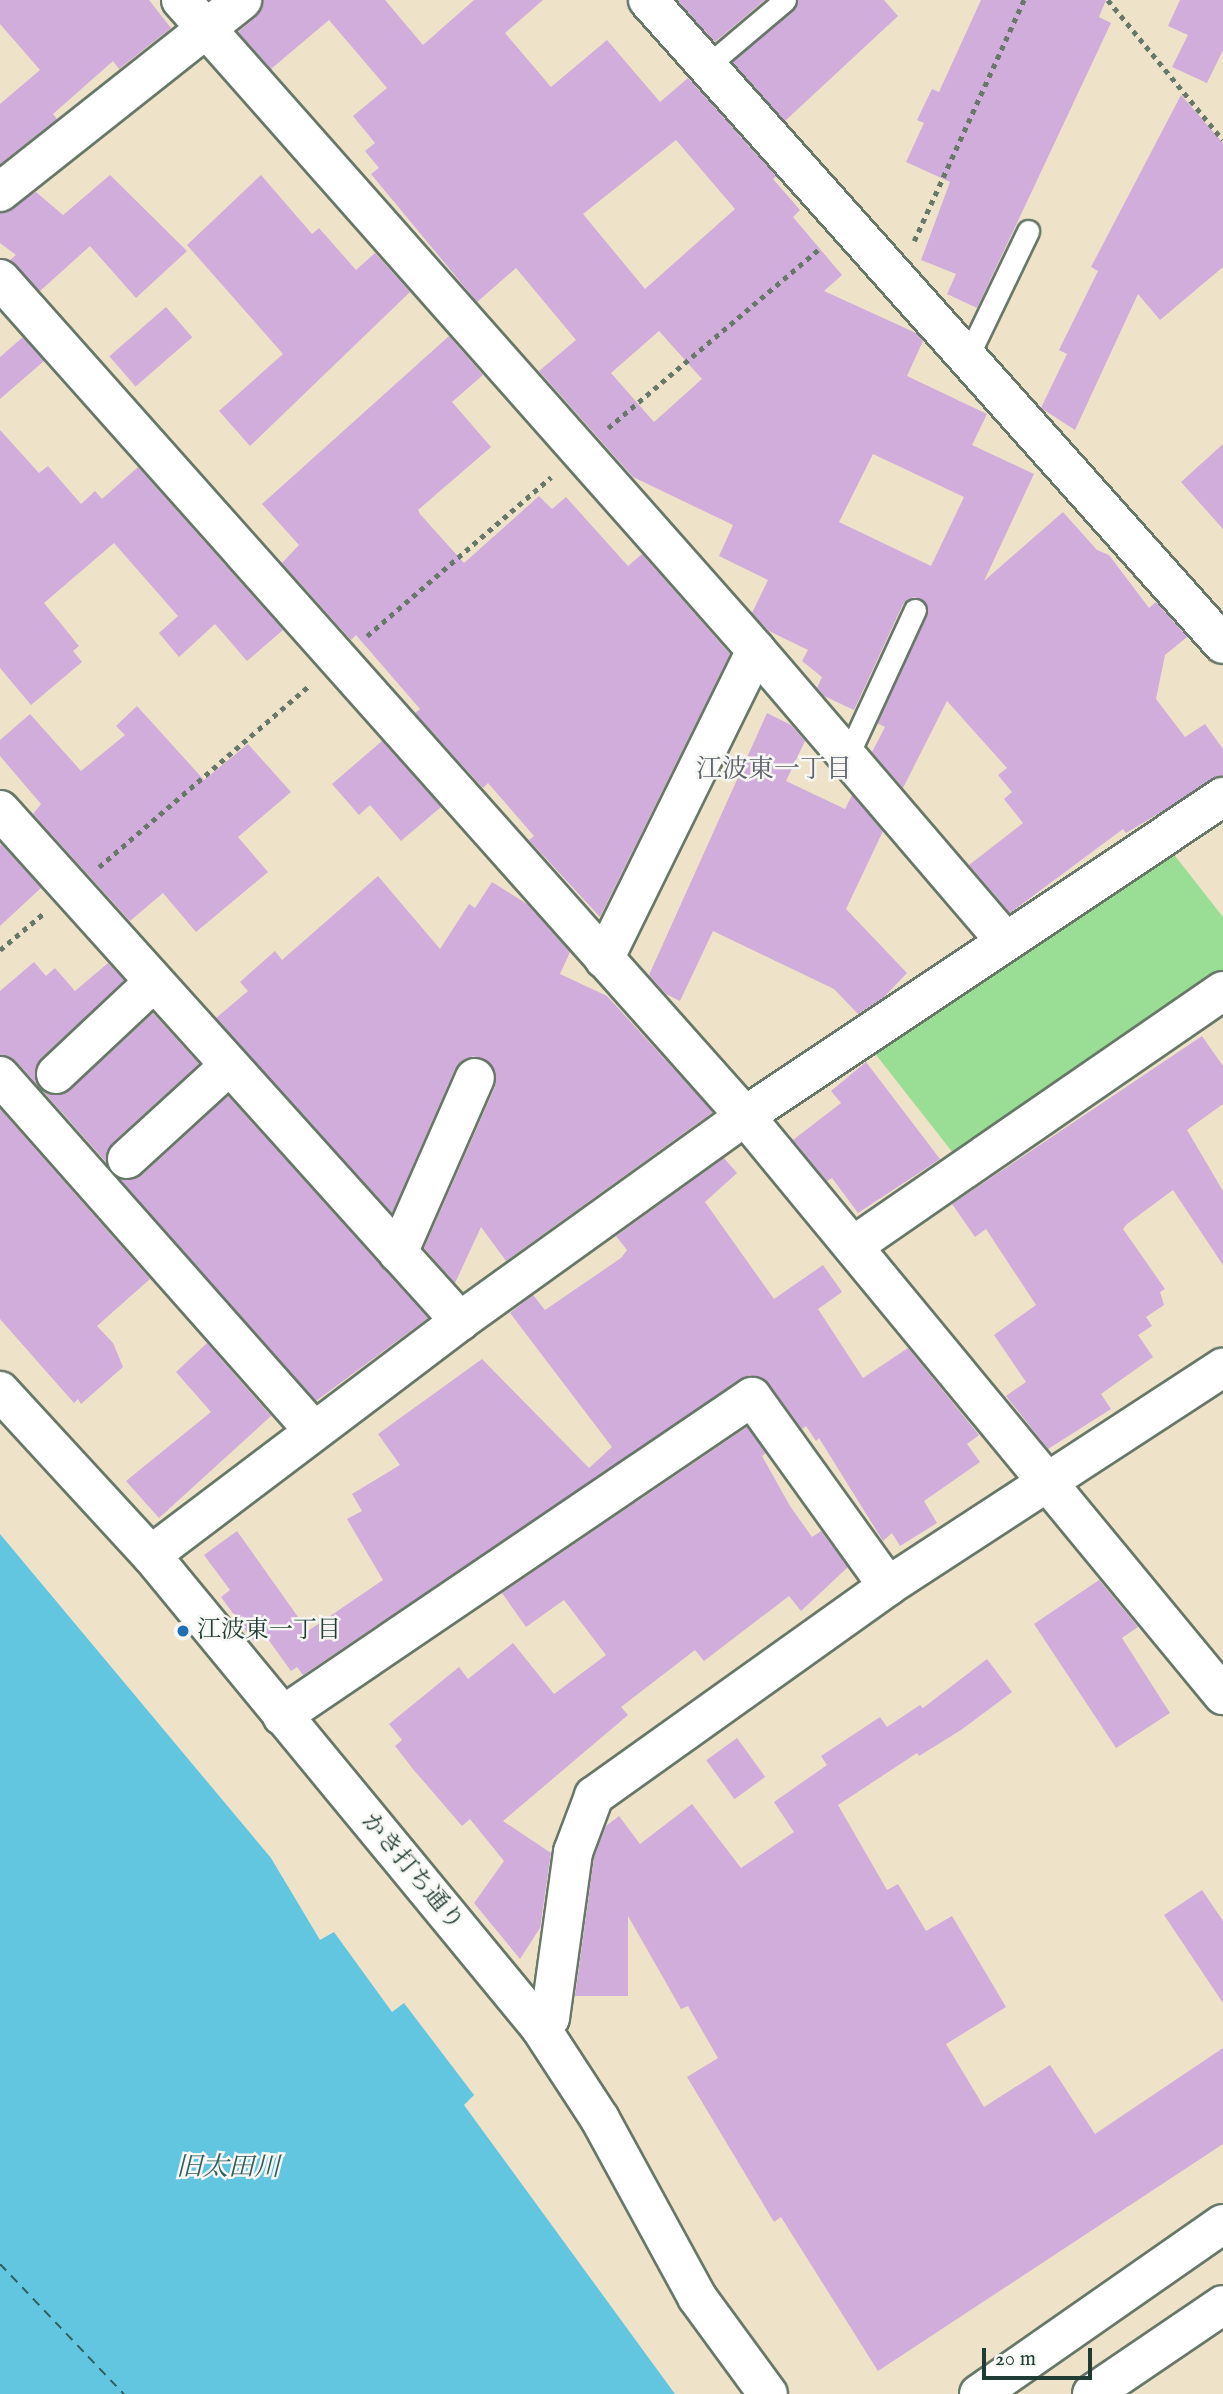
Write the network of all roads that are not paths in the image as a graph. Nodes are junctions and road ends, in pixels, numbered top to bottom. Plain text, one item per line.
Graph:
1 (181, 0) edge
2 (242, 0) edge
3 (649, 0) edge
4 (785, 0) edge
5 (207, 30) junction
6 (707, 66) junction
7 (0, 192) edge
8 (1028, 231) dead end
9 (0, 279) edge
10 (967, 358) junction
11 (915, 610) dead end
12 (1223, 644) edge
13 (756, 650) junction
14 (848, 757) junction
15 (1223, 797) edge
16 (0, 810) edge
17 (1004, 939) junction
18 (604, 959) junction
19 (153, 983) junction
20 (1223, 990) edge
21 (229, 1066) junction
22 (56, 1074) dead end
23 (0, 1076) edge
24 (475, 1078) dead end
25 (745, 1116) junction
26 (127, 1159) dead end
27 (853, 1246) junction
28 (398, 1253) junction
29 (460, 1321) junction
30 (1223, 1368) edge
31 (0, 1391) edge
32 (314, 1431) junction
33 (1049, 1481) junction
34 (151, 1555) junction
35 (888, 1586) junction
36 (1223, 1695) edge
37 (282, 1716) junction
38 (540, 2027) junction
39 (1223, 2224) edge
40 (1223, 2305) edge
41 (768, 2394) edge
42 (979, 2394) edge
43 (1092, 2394) edge

1 - 5 street
2 - 5 street
3 - 6 street
4 - 6 lane
5 - 7 street
5 - 13 street
6 - 10 street
8 - 10 lane
9 - 18 street
10 - 12 street
11 - 14 lane
13 - 14 street
13 - 18 street
14 - 17 street
15 - 17 street
16 - 19 street
17 - 25 street
18 - 25 street
19 - 21 street
19 - 22 street
20 - 27 street
21 - 26 street
21 - 28 street
23 - 32 street
24 - 28 street
25 - 27 street
25 - 29 street
27 - 33 street
28 - 29 street
29 - 32 street
30 - 33 street
31 - 34 street, かき打ち通り
32 - 34 street
33 - 35 street
33 - 36 street
34 - 37 street, かき打ち通り
35 - 37 street
35 - 38 street
37 - 38 street, かき打ち通り
38 - 41 street, かき打ち通り
39 - 42 street
40 - 43 street

